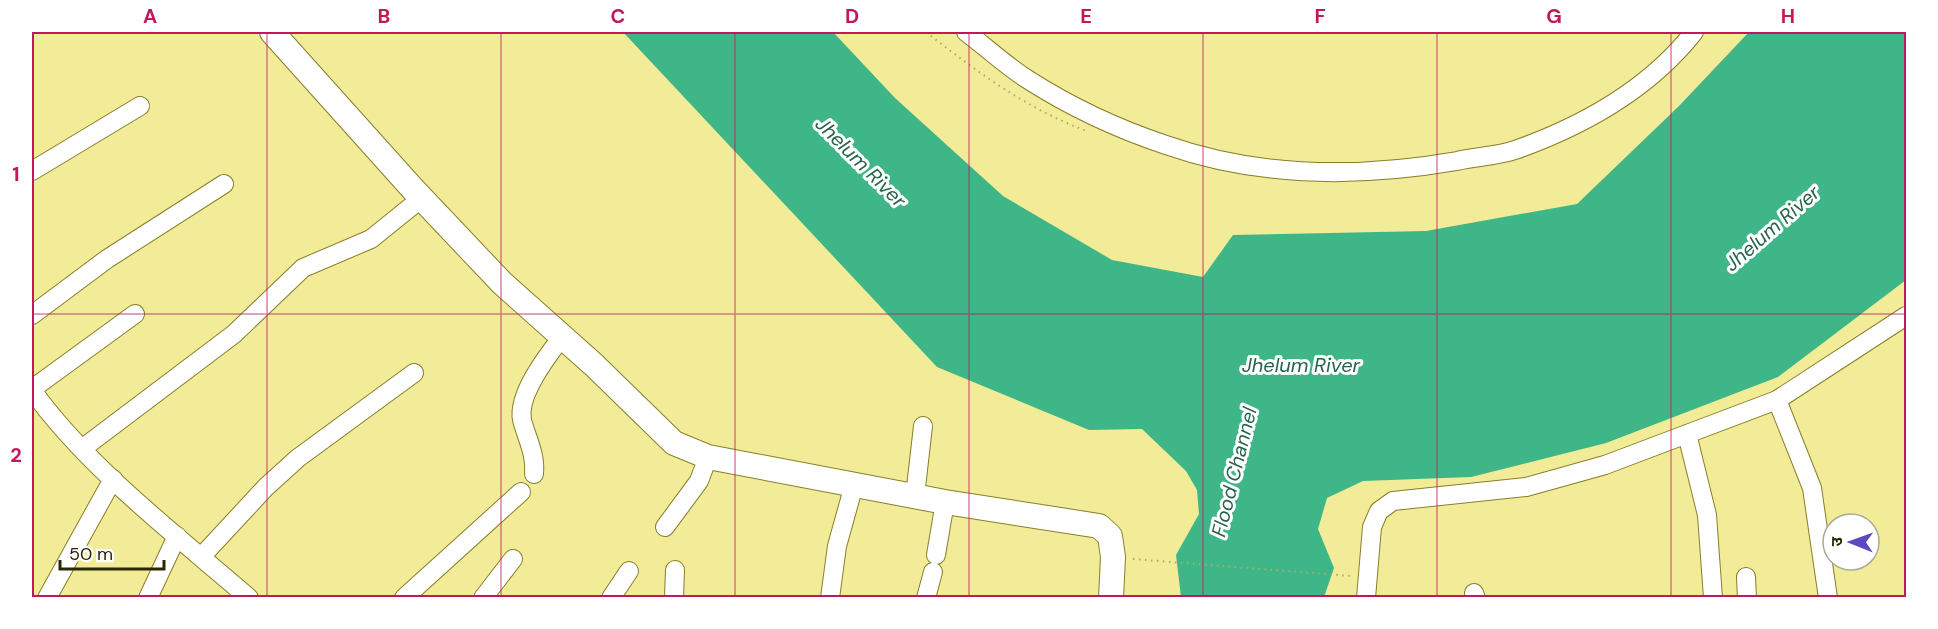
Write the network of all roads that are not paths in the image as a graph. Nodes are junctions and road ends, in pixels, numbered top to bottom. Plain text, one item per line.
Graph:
1 (272, 32) edge
2 (966, 32) edge
3 (1694, 32) edge
4 (140, 106) dead end
5 (32, 171) edge
6 (224, 184) dead end
7 (423, 197) junction
8 (135, 314) dead end
9 (32, 315) edge
10 (1906, 316) edge
11 (562, 337) junction
12 (414, 373) dead end
13 (32, 389) edge
14 (1777, 400) junction
15 (43, 405) junction
16 (32, 420) edge
17 (923, 426) dead end
18 (1687, 434) junction
19 (83, 448) junction
20 (708, 458) junction
21 (534, 474) dead end
22 (113, 478) junction
23 (854, 485) junction
24 (521, 492) dead end
25 (915, 496) junction
26 (945, 502) junction
27 (664, 527) dead end
28 (177, 536) junction
29 (201, 557) junction
30 (513, 559) dead end
31 (675, 570) dead end
32 (629, 571) dead end
33 (1746, 577) dead end
34 (46, 597) edge
35 (148, 597) edge
36 (249, 597) edge
37 (404, 597) edge
38 (483, 597) edge
39 (612, 597) edge
40 (674, 597) edge
41 (830, 597) edge
42 (926, 597) edge
43 (1111, 597) edge
44 (1366, 597) edge
45 (1713, 597) edge
46 (1747, 597) edge
47 (1828, 597) edge

1 - 7 main road
2 - 3 street
4 - 5 street
6 - 9 street
7 - 11 main road
7 - 19 street
8 - 13 street
10 - 14 street
11 - 20 main road
11 - 21 street
12 - 29 street
13 - 15 street
14 - 18 street
14 - 47 street
15 - 16 street
15 - 19 street
17 - 25 street
18 - 44 street
18 - 45 street
19 - 22 street
20 - 23 main road
20 - 27 street
22 - 28 street
22 - 34 street
23 - 25 main road
23 - 41 street
24 - 37 street
25 - 26 main road
26 - 42 street
26 - 43 main road
28 - 29 street
28 - 35 street
29 - 36 street
30 - 38 street
31 - 40 street
32 - 39 street
33 - 46 street

